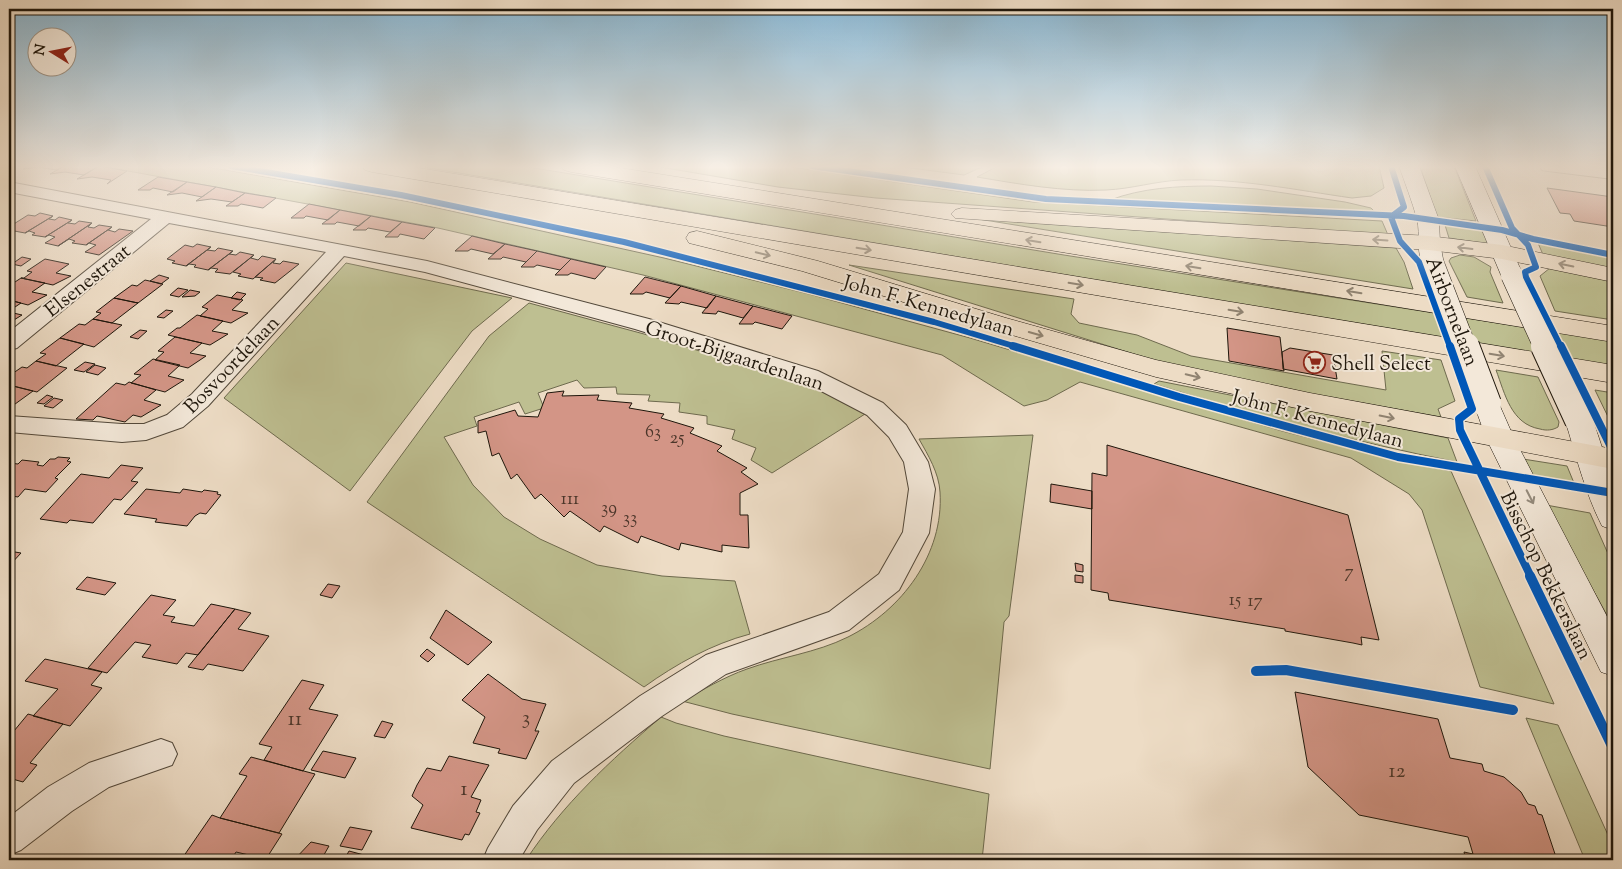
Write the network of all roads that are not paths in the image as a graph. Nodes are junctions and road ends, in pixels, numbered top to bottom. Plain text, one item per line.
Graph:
1 (108, 207) edge
2 (579, 207) edge
3 (613, 207) edge
4 (819, 207) edge
5 (868, 207) edge
6 (1423, 207) edge
7 (1482, 207) edge
8 (165, 217) junction
9 (340, 249) junction
10 (1502, 252) junction
11 (1431, 253) junction
12 (1613, 275) edge
13 (1613, 334) edge
14 (9, 343) edge
15 (1613, 374) edge
16 (9, 424) edge
17 (1500, 438) junction
18 (1602, 457) edge
19 (1613, 518) edge
20 (1613, 661) edge
21 (161, 754) dead end
22 (9, 838) edge
23 (500, 860) edge

1 - 8 street, Groot-Bijgaardenlaan
2 -> 17 main road
3 -> 15 main road, John F. Kennedylaan
13 -> 4 main road
11 -> 5 main road
6 - 11 main road, Airbornelaan
7 - 10 main road
8 - 9 street, Groot-Bijgaardenlaan
8 - 14 street, Elsenestraat
9 - 16 street, Bosvoordelaan
9 - 23 street, Groot-Bijgaardenlaan
10 -> 11 main road
12 -> 10 main road
10 - 18 main road, bridge
11 - 17 main road, Airbornelaan, bridge
17 - 18 main road
17 -> 20 main road, Bisschop Bekkerslaan
18 - 19 main road
21 - 22 street

